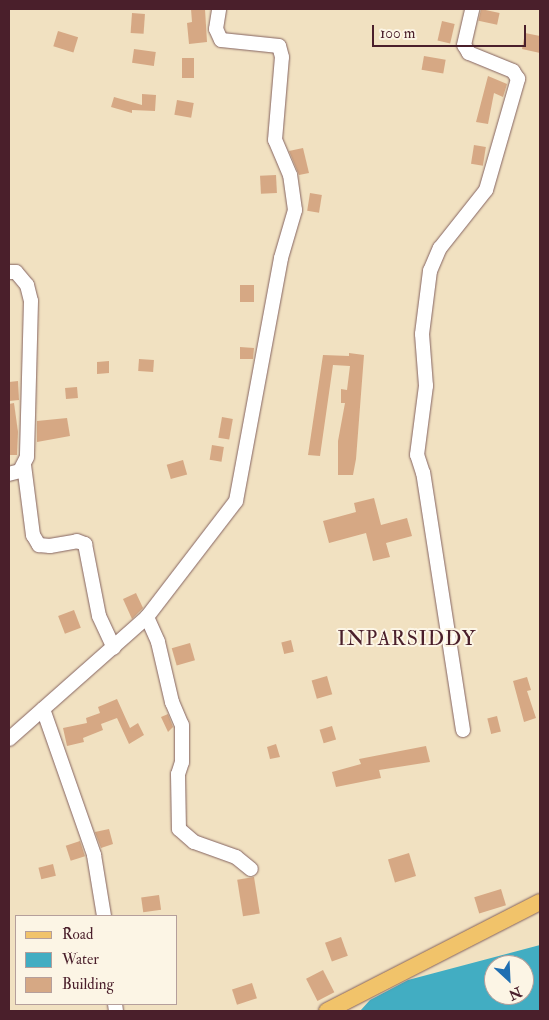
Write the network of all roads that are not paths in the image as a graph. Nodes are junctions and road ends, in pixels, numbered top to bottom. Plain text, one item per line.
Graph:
1 (219, 9) edge
2 (472, 9) edge
3 (9, 272) edge
4 (24, 466) junction
5 (9, 474) edge
6 (147, 617) junction
7 (114, 648) junction
8 (43, 710) junction
9 (463, 730) dead end
10 (9, 739) edge
11 (251, 869) dead end
12 (540, 902) edge
13 (104, 915) edge
14 (327, 1011) edge

1 - 6 street
2 - 9 street
3 - 4 street
4 - 5 street
4 - 7 street
6 - 7 street
6 - 11 street
7 - 8 street
8 - 10 street
8 - 13 street
12 - 14 main road

